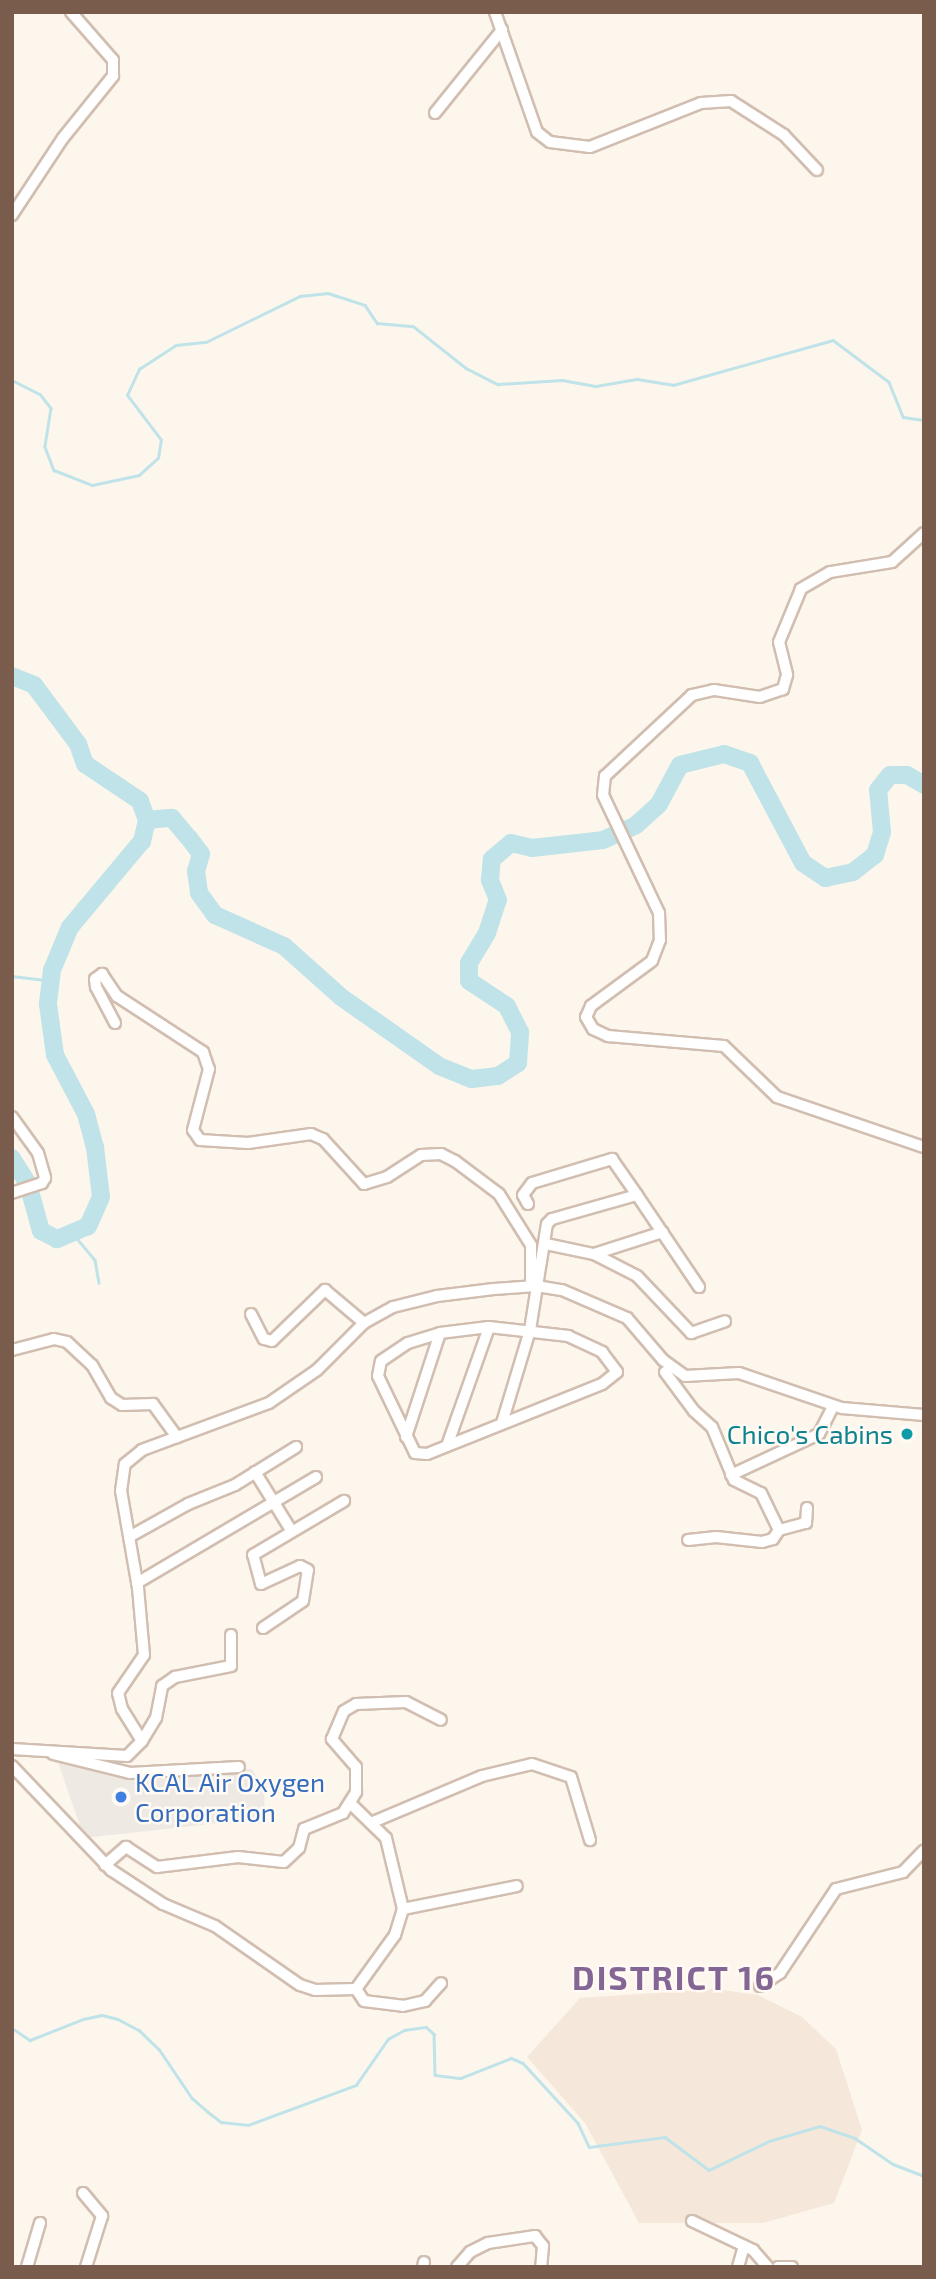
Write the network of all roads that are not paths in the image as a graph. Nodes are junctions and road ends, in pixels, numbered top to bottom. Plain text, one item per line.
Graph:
1 (71, 12) edge
2 (495, 12) edge
3 (502, 30) junction
4 (435, 113) dead end
5 (817, 170) dead end
6 (12, 215) edge
7 (924, 533) edge
8 (115, 1023) dead end
9 (12, 1117) edge
10 (924, 1147) edge
11 (15, 1192) edge
12 (637, 1195) junction
13 (528, 1204) dead end
14 (663, 1232) junction
15 (546, 1244) junction
16 (594, 1254) junction
17 (534, 1286) junction
18 (699, 1287) dead end
19 (251, 1314) dead end
20 (725, 1321) dead end
21 (364, 1323) junction
22 (489, 1327) junction
23 (530, 1330) junction
24 (440, 1333) junction
25 (12, 1350) edge
26 (665, 1372) dead end
27 (834, 1406) junction
28 (924, 1415) edge
29 (502, 1423) junction
30 (177, 1437) junction
31 (406, 1437) junction
32 (448, 1443) junction
33 (296, 1447) dead end
34 (255, 1472) junction
35 (731, 1475) junction
36 (316, 1477) dead end
37 (273, 1501) junction
38 (344, 1501) dead end
39 (807, 1508) dead end
40 (291, 1530) junction
41 (779, 1530) junction
42 (129, 1537) junction
43 (688, 1540) dead end
44 (137, 1583) junction
45 (263, 1628) dead end
46 (231, 1635) dead end
47 (441, 1720) dead end
48 (142, 1741) junction
49 (12, 1749) edge
50 (49, 1750) junction
51 (12, 1766) edge
52 (239, 1767) dead end
53 (351, 1804) junction
54 (373, 1822) junction
55 (590, 1840) dead end
56 (924, 1850) edge
57 (104, 1865) junction
58 (517, 1886) dead end
59 (403, 1909) junction
60 (441, 1983) dead end
61 (761, 1986) dead end
62 (356, 1989) junction
63 (83, 2193) dead end
64 (692, 2221) dead end
65 (40, 2223) dead end
66 (744, 2246) junction
67 (27, 2267) edge
68 (86, 2267) edge
69 (457, 2267) edge
70 (541, 2267) edge
71 (738, 2267) edge
72 (768, 2267) edge
73 (778, 2267) edge
74 (792, 2267) edge

1 - 6 street
2 - 3 street
3 - 4 street
3 - 5 street
7 - 10 street
8 - 17 street
9 - 11 street
12 - 13 street
12 - 14 street
12 - 15 street
14 - 16 street
14 - 18 street
15 - 16 street
15 - 17 street
16 - 20 street
17 - 21 street
17 - 23 street
17 - 27 street
19 - 21 street
21 - 30 street
22 - 23 street
22 - 24 street
22 - 32 street
23 - 29 street
23 - 29 street
24 - 31 street
24 - 31 street
25 - 30 street
26 - 35 street
27 - 28 street
27 - 35 street
29 - 32 street
30 - 42 street
31 - 32 street
33 - 34 street
34 - 37 street
34 - 42 street
35 - 41 street
36 - 37 street
37 - 40 street
37 - 44 street
38 - 40 street
39 - 41 street
40 - 45 street
41 - 43 street
42 - 44 street
44 - 48 street
46 - 48 street
47 - 53 street
48 - 50 street
49 - 50 street
50 - 52 street
51 - 57 street
53 - 54 street
53 - 57 street
54 - 55 street
54 - 59 street
56 - 61 street
57 - 62 street
58 - 59 street
59 - 62 street
60 - 62 street
63 - 68 street
64 - 66 street
65 - 67 street
66 - 71 street
66 - 72 street
69 - 70 street
73 - 74 street

